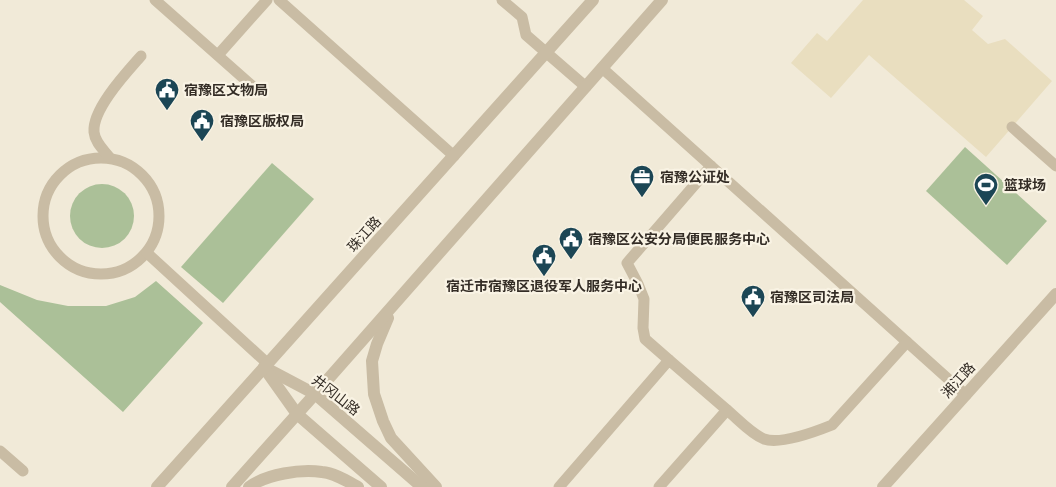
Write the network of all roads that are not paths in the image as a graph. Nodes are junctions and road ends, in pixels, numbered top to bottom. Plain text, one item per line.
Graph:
1 (155, 0) edge
2 (267, 0) edge
3 (279, 0) edge
4 (502, 0) edge
5 (593, 0) edge
6 (662, 0) edge
7 (546, 52) junction
8 (218, 55) junction
9 (141, 56) dead end
10 (602, 68) junction
11 (586, 87) junction
12 (259, 92) dead end
13 (1012, 127) dead end
14 (454, 156) junction
15 (110, 158) junction
16 (711, 166) junction
17 (1056, 166) edge
18 (147, 253) junction
19 (1056, 294) edge
20 (394, 305) junction
21 (907, 342) junction
22 (669, 360) junction
23 (266, 365) junction
24 (315, 394) junction
25 (966, 394) junction
26 (727, 410) junction
27 (297, 414) junction
28 (0, 451) edge
29 (23, 471) dead end
30 (157, 487) edge
31 (232, 487) edge
32 (249, 487) edge
33 (358, 487) edge
34 (381, 487) edge
35 (422, 487) edge
36 (436, 487) edge
37 (559, 487) edge
38 (658, 487) edge
39 (883, 487) edge

1 - 8 lane
2 - 8 lane
3 - 14 lane
4 - 7 lane
5 - 7 street, 珠江路
6 - 10 street
7 - 11 lane
7 - 14 street, 珠江路
8 - 12 lane
9 - 15 lane
10 - 11 street
10 - 16 lane
11 - 20 street
13 - 17 lane
14 - 23 street, 珠江路
15 - 18 lane
15 - 18 lane
16 - 21 lane
16 - 22 lane
18 - 23 lane
19 - 25 street, 湘江路
20 - 24 street
20 - 36 street
21 - 25 lane
21 - 26 lane
22 - 26 lane
22 - 37 lane
23 - 24 street, 井冈山路
23 - 27 street
23 - 30 street, 珠江路
24 - 27 street
24 - 35 street, 井冈山路
25 - 39 street, 湘江路
26 - 38 lane
27 - 31 street
27 - 34 street
28 - 29 lane
32 - 33 street

